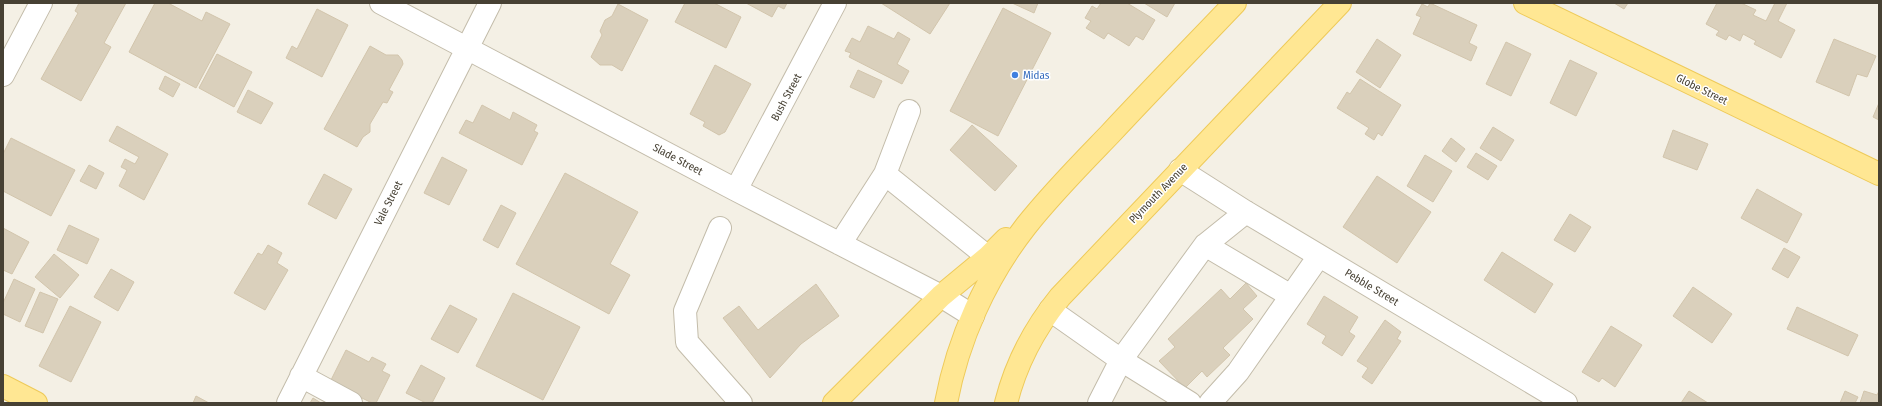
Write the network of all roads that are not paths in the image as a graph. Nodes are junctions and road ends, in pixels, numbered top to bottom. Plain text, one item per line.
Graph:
1 (41, 3) edge
2 (381, 3) edge
3 (490, 3) edge
4 (835, 3) edge
5 (1235, 3) edge
6 (1340, 3) edge
7 (1525, 3) edge
8 (467, 48) junction
9 (3, 75) edge
10 (909, 111) dead end
11 (1180, 170) junction
12 (885, 174) junction
13 (1879, 174) edge
14 (1068, 178) junction
15 (736, 190) junction
16 (1246, 212) junction
17 (720, 228) dead end
18 (840, 244) junction
19 (1205, 245) junction
20 (1319, 256) junction
21 (988, 257) junction
22 (941, 296) junction
23 (1291, 296) junction
24 (1050, 310) junction
25 (973, 316) junction
26 (1121, 360) junction
27 (301, 376) junction
28 (3, 386) edge
29 (36, 403) edge
30 (288, 403) edge
31 (351, 403) edge
32 (741, 403) edge
33 (834, 403) edge
34 (946, 403) edge
35 (1006, 403) edge
36 (1099, 403) edge
37 (1190, 403) edge
38 (1210, 403) edge
39 (1566, 403) edge

1 - 9 street
2 - 8 street, Slade Street
3 - 8 street, Vale Street
4 - 15 street, Bush Street
5 - 14 main road
6 - 11 main road, Plymouth Avenue
7 - 13 main road, Globe Street
8 - 15 street, Slade Street
8 - 27 street, Vale Street
10 - 12 street
11 - 16 street, Pebble Street
11 - 24 main road, Plymouth Avenue
12 - 18 street
12 - 21 street
14 - 21 main road
14 - 25 main road
15 - 18 street, Slade Street
16 - 19 street
16 - 20 street, Pebble Street
17 - 32 street
18 - 22 street, Slade Street
19 - 23 street
19 - 26 street
20 - 23 street
20 - 39 street, Pebble Street
21 - 22 main road
22 - 25 street, Slade Street
22 - 33 main road
23 - 38 street
24 - 26 street
24 - 35 main road, Plymouth Avenue
25 - 34 main road
26 - 36 street
26 - 37 street
27 - 30 street, Vale Street
27 - 31 street
28 - 29 main road

